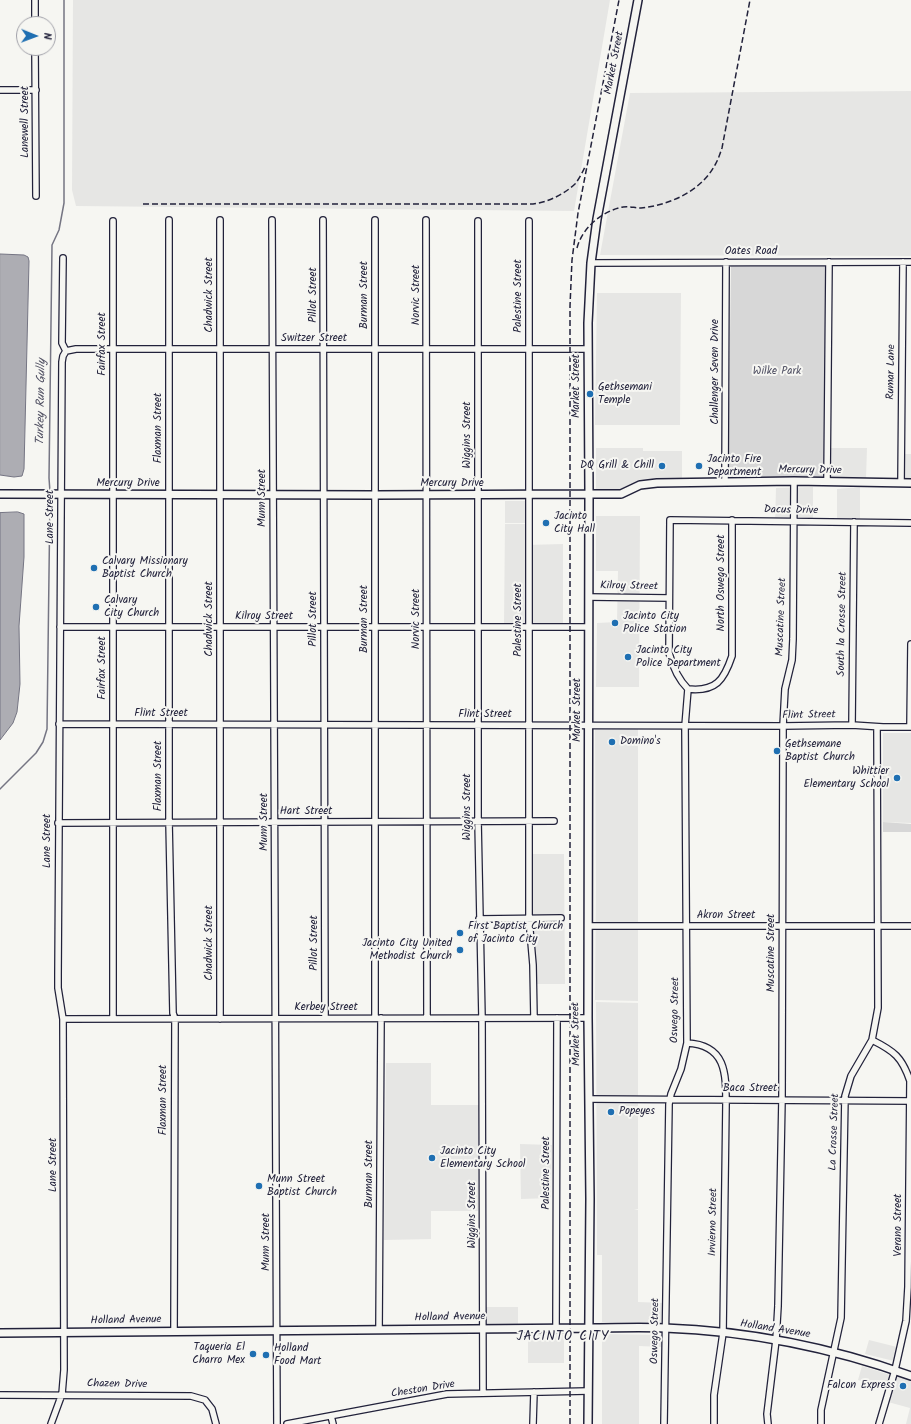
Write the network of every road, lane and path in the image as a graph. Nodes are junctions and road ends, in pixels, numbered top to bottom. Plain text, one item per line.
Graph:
1 (35, 0) edge
2 (638, 0) edge
3 (35, 16) edge
4 (35, 56) edge
5 (0, 90) edge
6 (36, 90) junction
7 (36, 196) dead end
8 (113, 220) dead end
9 (169, 220) dead end
10 (220, 220) dead end
11 (272, 220) dead end
12 (323, 220) dead end
13 (375, 220) dead end
14 (426, 220) dead end
15 (478, 221) dead end
16 (529, 221) dead end
17 (63, 258) dead end
18 (726, 262) junction
19 (829, 262) junction
20 (903, 262) junction
21 (911, 262) edge
22 (591, 263) junction
23 (113, 349) junction
24 (169, 349) junction
25 (220, 349) junction
26 (273, 349) junction
27 (324, 349) junction
28 (375, 349) junction
29 (427, 349) junction
30 (478, 349) junction
31 (529, 349) junction
32 (588, 349) junction
33 (66, 351) junction
34 (725, 481) junction
35 (794, 481) junction
36 (827, 482) junction
37 (901, 482) junction
38 (911, 484) edge
39 (0, 494) edge
40 (169, 494) junction
41 (589, 494) junction
42 (58, 495) junction
43 (114, 495) junction
44 (220, 495) junction
45 (273, 495) junction
46 (324, 495) junction
47 (375, 495) junction
48 (427, 495) junction
49 (478, 495) junction
50 (529, 495) junction
51 (732, 520) junction
52 (794, 520) junction
53 (854, 522) junction
54 (911, 523) edge
55 (588, 597) junction
56 (669, 598) junction
57 (60, 627) junction
58 (113, 627) junction
59 (169, 627) junction
60 (220, 627) junction
61 (274, 627) junction
62 (324, 627) junction
63 (375, 627) junction
64 (427, 627) junction
65 (478, 627) junction
66 (529, 627) junction
67 (588, 627) junction
68 (911, 644) edge
69 (688, 689) junction
70 (59, 724) junction
71 (113, 724) junction
72 (169, 724) junction
73 (220, 724) junction
74 (274, 725) junction
75 (324, 725) junction
76 (375, 725) junction
77 (427, 725) junction
78 (478, 725) junction
79 (529, 725) junction
80 (852, 725) junction
81 (589, 726) junction
82 (685, 726) junction
83 (783, 726) junction
84 (877, 726) junction
85 (911, 727) edge
86 (427, 821) junction
87 (478, 821) junction
88 (529, 821) junction
89 (554, 821) dead end
90 (169, 822) junction
91 (220, 822) junction
92 (275, 822) junction
93 (324, 822) junction
94 (375, 822) junction
95 (58, 823) junction
96 (113, 823) junction
97 (561, 918) dead end
98 (479, 919) junction
99 (529, 919) junction
100 (878, 925) junction
101 (588, 926) junction
102 (687, 926) junction
103 (911, 926) edge
104 (782, 927) junction
105 (220, 1018) junction
106 (276, 1018) junction
107 (325, 1018) junction
108 (378, 1018) junction
109 (428, 1018) junction
110 (482, 1018) junction
111 (534, 1018) junction
112 (557, 1018) junction
113 (588, 1018) junction
114 (63, 1019) junction
115 (113, 1019) junction
116 (174, 1019) junction
117 (872, 1040) junction
118 (687, 1044) junction
119 (589, 1099) junction
120 (670, 1099) junction
121 (782, 1099) junction
122 (726, 1100) junction
123 (844, 1100) junction
124 (910, 1101) edge
125 (556, 1328) junction
126 (589, 1328) junction
127 (666, 1328) junction
128 (483, 1329) junction
129 (277, 1330) junction
130 (379, 1330) junction
131 (174, 1331) junction
132 (65, 1332) junction
133 (0, 1333) edge
134 (723, 1333) junction
135 (776, 1340) junction
136 (834, 1352) junction
137 (895, 1370) junction
138 (911, 1371) edge
139 (911, 1376) edge
140 (588, 1391) junction
141 (534, 1392) junction
142 (483, 1393) junction
143 (62, 1394) junction
144 (1, 1395) edge
145 (331, 1416) junction
146 (51, 1424) edge
147 (216, 1424) edge
148 (277, 1424) edge
149 (287, 1424) edge
150 (333, 1424) edge
151 (534, 1424) edge
152 (588, 1424) edge
153 (664, 1424) edge
154 (714, 1424) edge
155 (768, 1424) edge
156 (821, 1424) edge
157 (879, 1424) edge

1 - 3 street
2 - 22 main road, Market Street
4 - 6 street, Lanewell Street
5 - 6 street
6 - 7 street, Lanewell Street
8 - 23 street, Fairfax Street
9 - 24 street, Flaxman Street
10 - 25 street, Chadwick Street
11 - 26 street, Munn Street
12 - 27 street, Pillot Street
13 - 28 street, Burman Street
14 - 29 street, Norvic Street
15 - 30 street, Wiggins Street
16 - 31 street, Palestine Street
17 - 33 street, Lane Street
18 - 19 street, Oates Road
18 - 22 street, Oates Road
18 - 34 street, Challenger Seven Drive
19 - 20 street, Oates Road
19 - 36 street
20 - 21 street, Oates Road
20 - 37 street, Rumar Lane
22 - 32 main road, Market Street
23 - 24 street, Switzer Street
23 - 33 street, Switzer Street
23 - 43 street, Fairfax Street
24 - 25 street, Switzer Street
24 - 40 street, Flaxman Street
25 - 26 street, Switzer Street
25 - 44 street, Chadwick Street
26 - 27 street, Switzer Street
26 - 45 street, Munn Street
27 - 28 street, Switzer Street
27 - 46 street, Pillot Street
28 - 29 street, Switzer Street
28 - 47 street, Burman Street
29 - 30 street, Switzer Street
29 - 48 street, Norvic Street
30 - 31 street, Switzer Street
30 - 49 street, Wiggins Street
31 - 32 street, Switzer Street
31 - 50 street, Palestine Street
32 - 41 main road, Market Street
33 - 42 street, Lane Street
34 - 35 main road, Mercury Drive
34 - 41 main road, Mercury Drive
35 - 36 main road, Mercury Drive
35 - 52 street, Muscatine Street
36 - 37 main road, Mercury Drive
37 - 38 main road, Mercury Drive
39 - 42 main road, Mercury Drive
40 - 43 main road, Mercury Drive
40 - 44 main road, Mercury Drive
40 - 59 street, Flaxman Street
41 - 50 main road, Mercury Drive
41 - 55 main road, Market Street
42 - 43 main road, Mercury Drive
42 - 57 street, Lane Street
43 - 58 street, Fairfax Street
44 - 45 main road, Mercury Drive
44 - 60 street, Chadwick Street
45 - 46 main road, Mercury Drive
45 - 61 street, Munn Street
46 - 47 main road, Mercury Drive
46 - 62 street, Pillot Street
47 - 48 main road, Mercury Drive
47 - 63 street, Burman Street
48 - 49 main road, Mercury Drive
48 - 64 street, Norvic Street
49 - 50 main road, Mercury Drive
49 - 65 street, Wiggins Street
50 - 66 street, Palestine Street
51 - 52 street, Dacus Drive
51 - 56 street, Dacus Drive
51 - 69 street, North Oswego Street
52 - 53 street, Dacus Drive
52 - 83 street, Muscatine Street
53 - 54 street, Dacus Drive
53 - 80 street, South la Crosse Street
55 - 56 street, Kilroy Street
55 - 67 main road, Market Street
56 - 69 street
57 - 58 street, Kilroy Street
57 - 70 street, Lane Street
58 - 59 street, Kilroy Street
58 - 71 street, Fairfax Street
59 - 60 street, Kilroy Street
59 - 72 street, Flaxman Street
60 - 61 street, Kilroy Street
60 - 73 street, Chadwick Street
61 - 62 street, Kilroy Street
61 - 74 street, Munn Street
62 - 63 street, Kilroy Street
62 - 75 street, Pillot Street
63 - 64 street, Kilroy Street
63 - 76 street, Burman Street
64 - 65 street, Kilroy Street
64 - 77 street, Norvic Street
65 - 66 street, Kilroy Street
65 - 78 street, Wiggins Street
66 - 67 street, Kilroy Street
66 - 79 street, Palestine Street
67 - 81 main road, Market Street
68 - 85 street
69 - 82 street, Oswego Street
70 - 71 street, Flint Street
70 - 95 street, Lane Street
71 - 72 street, Flint Street
71 - 96 street, Fairfax Street
72 - 73 street, Flint Street
72 - 90 street, Flaxman Street
73 - 74 street, Flint Street
73 - 91 street, Chadwick Street
74 - 75 street, Flint Street
74 - 92 street, Munn Street
75 - 76 street, Flint Street
75 - 93 street, Pillot Street
76 - 77 street, Flint Street
76 - 94 street, Burman Street
77 - 78 street, Flint Street
77 - 86 street, Norvic Street
78 - 79 street, Flint Street
78 - 87 street, Wiggins Street
79 - 81 street, Flint Street
79 - 88 street, Palestine Street
80 - 83 street, Flint Street
80 - 84 street, Flint Street
81 - 82 street, Flint Street
81 - 101 main road, Market Street
82 - 83 street, Flint Street
82 - 102 street, Oswego Street
83 - 104 street, Muscatine Street
84 - 85 street, Flint Street
84 - 100 street, La Crosse Street
86 - 87 street, Hart Street
86 - 94 street, Hart Street
86 - 109 street, Norvic Street
87 - 88 street, Hart Street
87 - 98 street, Wiggins Street
88 - 89 street, Hart Street
88 - 99 street, Palestine Street
90 - 91 street, Hart Street
90 - 96 street, Hart Street
90 - 116 street, Flaxman Street
91 - 92 street, Hart Street
91 - 105 street, Chadwick Street
92 - 93 street, Hart Street
92 - 106 street, Munn Street
93 - 94 street, Hart Street
93 - 107 street, Pillot Street
94 - 108 street, Burman Street
95 - 96 street, Hart Street
95 - 114 street, Lane Street
96 - 115 street, Fairfax Street
97 - 99 street
98 - 99 street
98 - 110 street, Wiggins Street
99 - 111 street, Palestine Street
100 - 103 street, Akron Street
100 - 104 street, Akron Street
100 - 117 street, La Crosse Street
101 - 102 street, Akron Street
101 - 113 main road, Market Street
102 - 104 street, Akron Street
102 - 118 street, Oswego Street
104 - 121 street, Muscatine Street
105 - 106 street, Kerbey Street
105 - 116 street, Kerbey Street
106 - 107 street, Kerbey Street
106 - 129 street, Munn Street
107 - 108 street, Kerbey Street
108 - 109 street, Kerbey Street
108 - 130 street, Burman Street
109 - 110 street, Kerbey Street
110 - 111 street, Kerbey Street
110 - 128 street, Wiggins Street
111 - 112 street, Kerbey Street
112 - 113 street, Kerbey Street
112 - 125 street, Palestine Street
113 - 119 main road, Market Street
114 - 115 street, Kerbey Street
114 - 132 street, Lane Street
115 - 116 street, Kerbey Street
116 - 131 street, Flaxman Street
117 - 123 street, La Crosse Street
117 - 124 street, Verano Street
118 - 120 street, Oswego Street
118 - 122 street, Invierno Street
119 - 120 street, Baca Street
119 - 126 main road, Market Street
120 - 122 street, Baca Street
120 - 127 street, Oswego Street
121 - 122 street, Baca Street
121 - 123 street, Baca Street
121 - 135 street, Muscatine Street
122 - 134 street, Invierno Street
123 - 124 street, Baca Street
123 - 136 street, La Crosse Street
124 - 137 street, Verano Street
125 - 126 main road, Holland Avenue
125 - 128 main road, Holland Avenue
126 - 127 main road, Holland Avenue
126 - 140 main road, Market Street
127 - 134 main road, Holland Avenue
127 - 153 street, Oswego Street
128 - 130 main road, Holland Avenue
128 - 142 street, Wiggins Street
129 - 130 main road, Holland Avenue
129 - 131 main road, Holland Avenue
129 - 148 street, Munn Street
131 - 132 main road, Holland Avenue
132 - 133 main road, Holland Avenue
132 - 143 street, Lane Street
134 - 135 main road, Holland Avenue
134 - 154 street, Invierno Street
135 - 136 main road, Holland Avenue
135 - 155 street, Muscatine Street
136 - 137 main road, Holland Avenue
136 - 156 street, La Crosse Street
137 - 138 main road, Holland Avenue
137 - 139 main road, Holland Avenue
137 - 157 street, Verano Street
140 - 141 street, Cheston Drive
140 - 152 main road, Market Street
141 - 142 street, Cheston Drive
141 - 151 street
142 - 145 street, Cheston Drive
143 - 144 street, Chazen Drive
143 - 146 street, Lane Street
143 - 147 street, Chazen Drive
145 - 149 street, Cheston Drive
145 - 150 street

